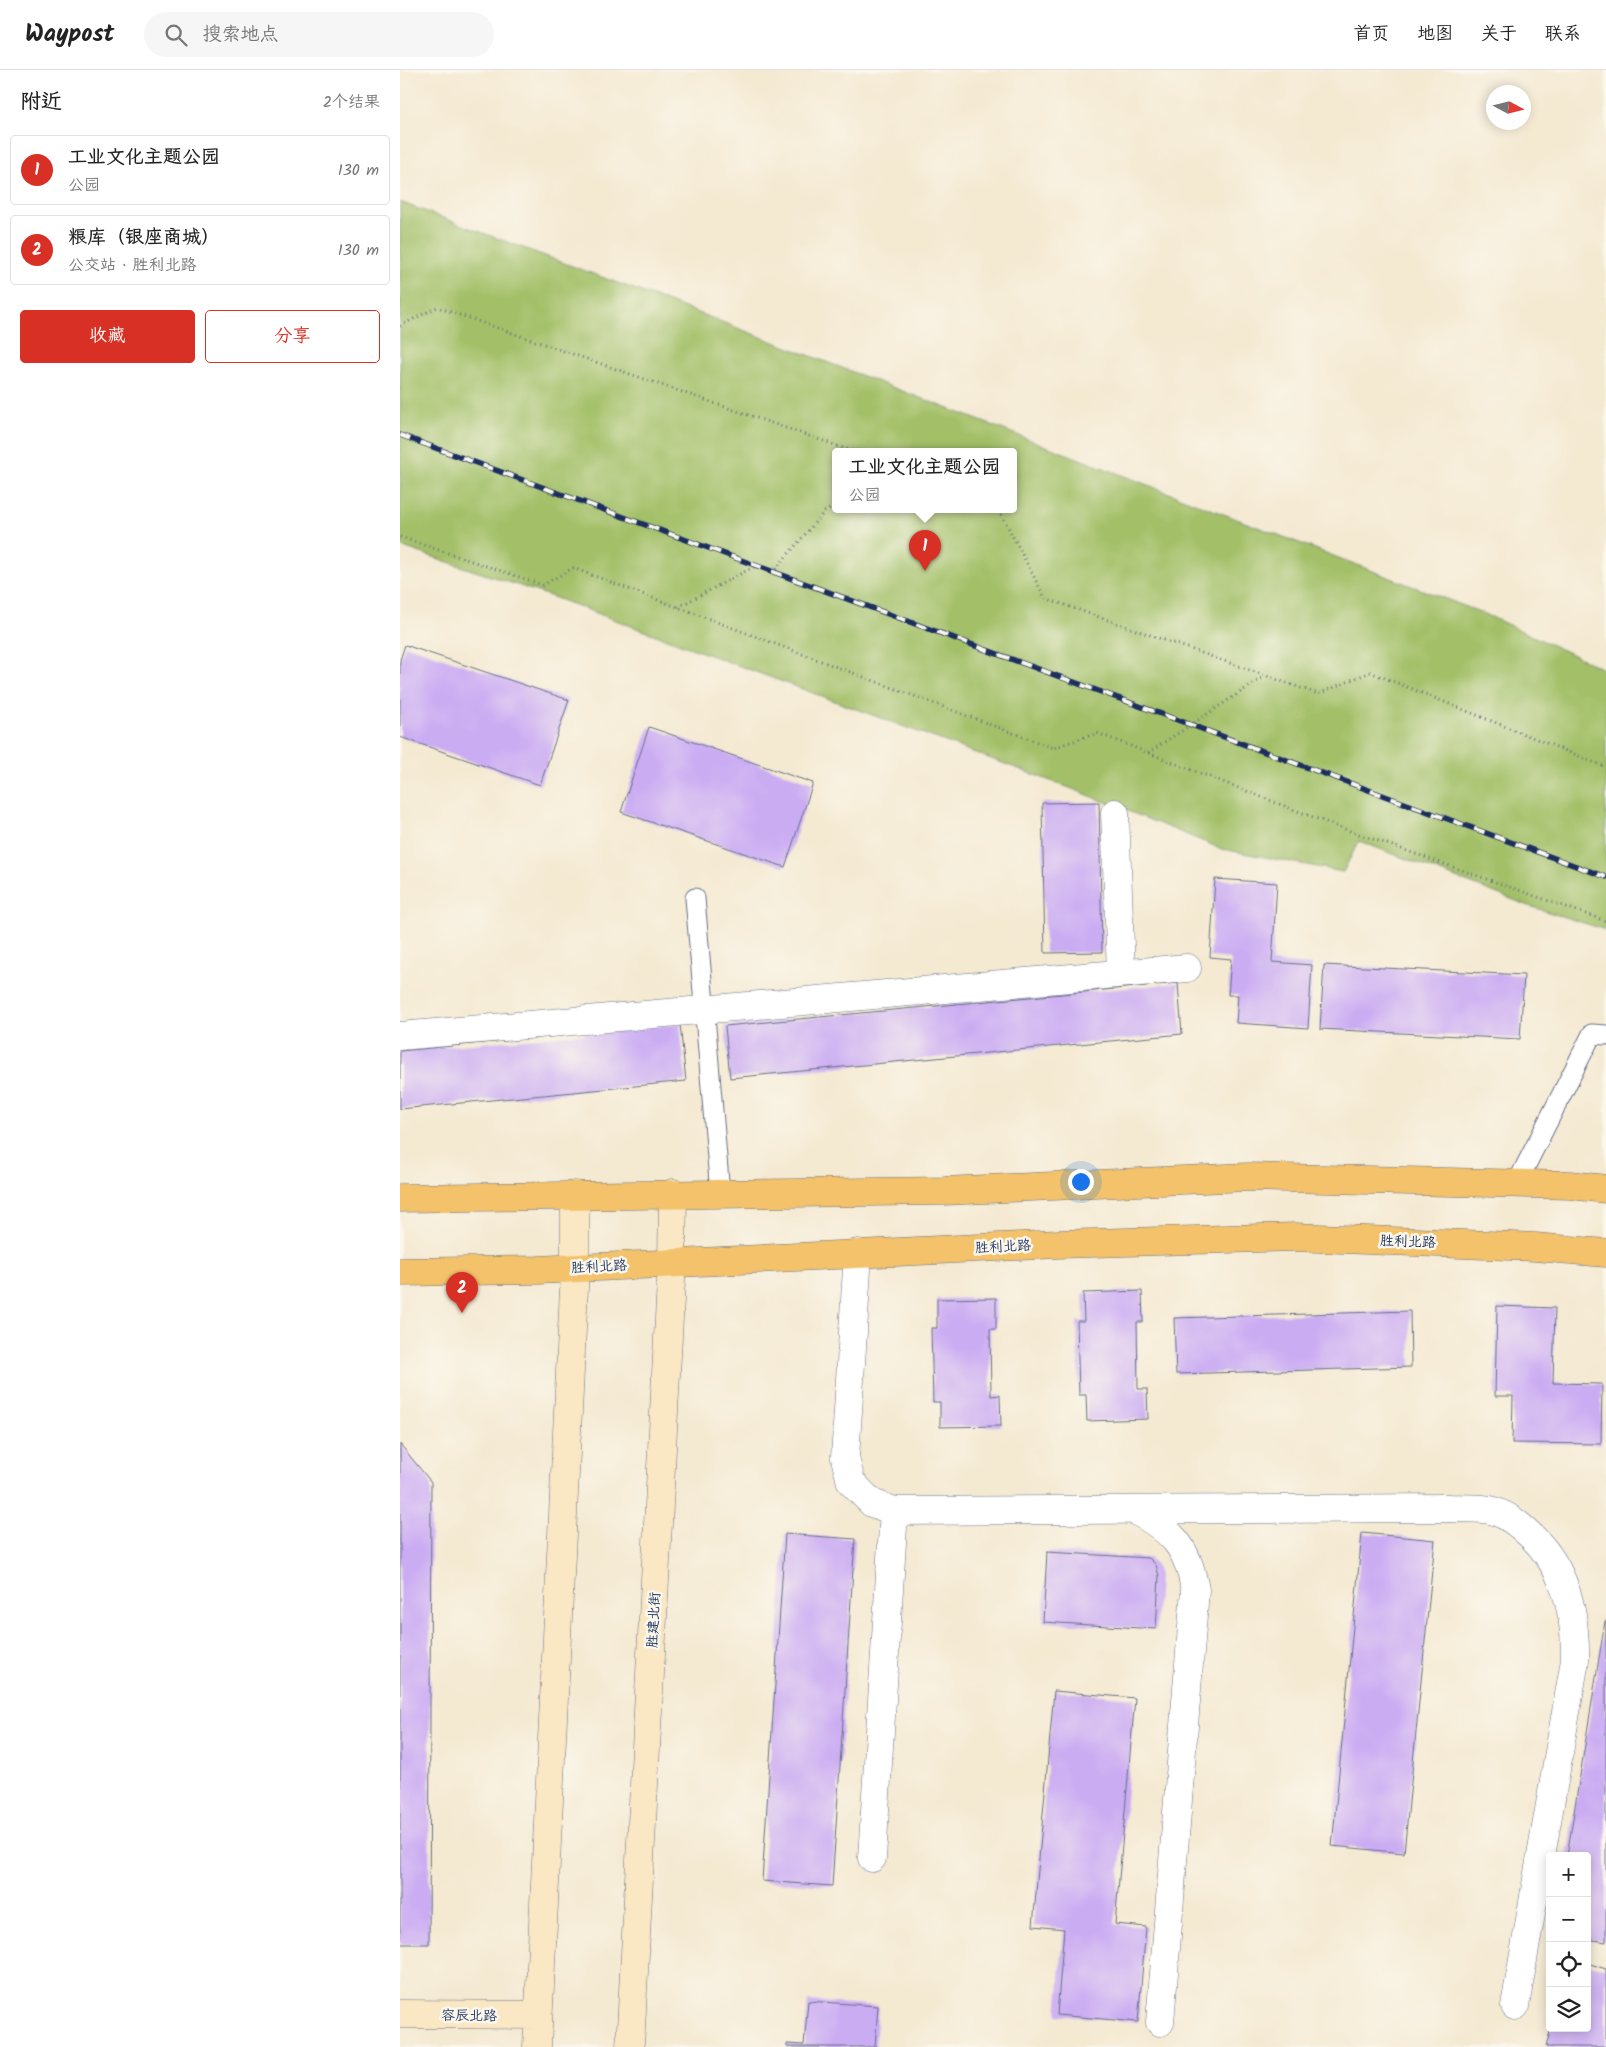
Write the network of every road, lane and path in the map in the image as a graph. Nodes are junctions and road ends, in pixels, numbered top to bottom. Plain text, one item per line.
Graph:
1 (400, 326) edge
2 (844, 448) edge
3 (832, 508) edge
4 (1001, 513) edge
5 (400, 537) edge
6 (677, 608) junction
7 (1265, 676) junction
8 (1148, 753) junction
9 (1606, 767) edge
10 (1114, 813) dead end
11 (695, 898) dead end
12 (1606, 921) edge
13 (1187, 968) dead end
14 (1121, 974) junction
15 (705, 1010) junction
16 (1606, 1035) edge
17 (400, 1036) edge
18 (1517, 1183) junction
19 (1606, 1189) edge
20 (673, 1193) junction
21 (720, 1193) junction
22 (576, 1195) junction
23 (400, 1198) edge
24 (858, 1253) junction
25 (1606, 1253) edge
26 (672, 1262) junction
27 (575, 1268) junction
28 (400, 1272) edge
29 (1134, 1510) junction
30 (894, 1511) junction
31 (872, 1858) dead end
32 (1515, 2006) dead end
33 (400, 2014) edge
34 (538, 2015) junction
35 (1160, 2022) dead end
36 (537, 2047) edge
37 (630, 2047) edge

1 - 2 path
3 - 6 path
4 - 7 path
5 - 6 path
6 - 8 path
7 - 8 path
7 - 9 path
8 - 12 path
10 - 14 street
11 - 15 lane
13 - 14 street
14 - 15 street
15 - 17 street
15 - 21 lane
16 - 18 lane
18 - 19 highway
18 - 21 highway
20 - 21 highway
20 - 22 highway
20 - 26 main road, 胜建北街
22 - 23 highway
22 - 27 main road
24 - 25 highway, 胜利北路
24 - 26 highway, 胜利北路
24 - 30 street
26 - 27 highway, 胜利北路
26 - 37 main road, 胜建北街
27 - 28 highway, 胜利北路
27 - 34 main road
29 - 30 street
29 - 32 street
29 - 35 street
30 - 31 street
33 - 34 main road, 容辰北路
34 - 36 main road

